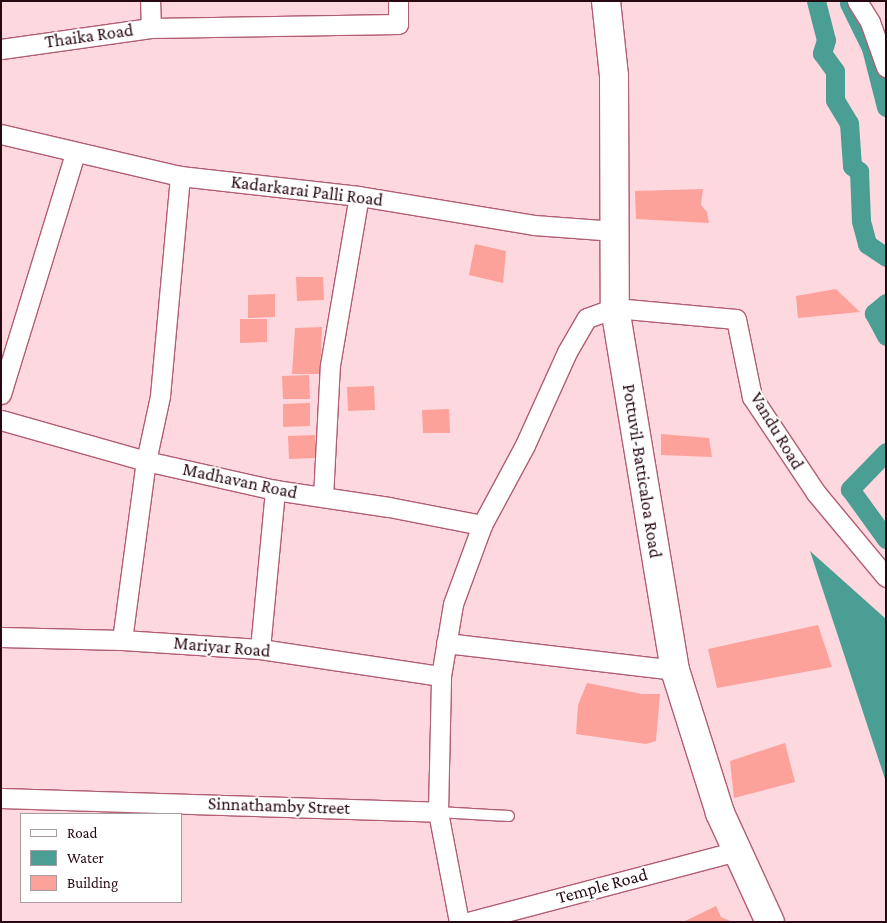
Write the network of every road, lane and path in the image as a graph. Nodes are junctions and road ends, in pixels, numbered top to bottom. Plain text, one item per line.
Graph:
1 (150, 1) edge
2 (398, 1) edge
3 (606, 1) edge
4 (856, 1) edge
5 (151, 28) junction
6 (1, 49) edge
7 (886, 67) edge
8 (1, 134) edge
9 (75, 153) junction
10 (180, 176) junction
11 (359, 196) junction
12 (615, 231) junction
13 (615, 308) junction
14 (1, 394) edge
15 (1, 420) edge
16 (146, 461) junction
17 (276, 490) junction
18 (322, 497) junction
19 (482, 525) junction
20 (886, 577) edge
21 (1, 638) edge
22 (122, 640) junction
23 (446, 642) junction
24 (260, 649) junction
25 (675, 670) junction
26 (441, 676) junction
27 (1, 798) edge
28 (438, 812) junction
29 (509, 816) dead end
30 (736, 851) junction
31 (459, 922) edge
32 (468, 922) edge
33 (770, 922) edge

1 - 5 street, Thaika Road
2 - 5 street
3 - 12 highway, Pottuvil-Batticaloa Road
4 - 7 street
5 - 6 street, Thaika Road
8 - 9 street, Kadarkarai Palli Road
9 - 10 street, Kadarkarai Palli Road
9 - 14 street
10 - 11 street, Kadarkarai Palli Road
10 - 16 street
11 - 12 street, Kadarkarai Palli Road
11 - 18 street
12 - 13 highway, Pottuvil-Batticaloa Road
13 - 19 street
13 - 20 street, Vandu Road
13 - 25 highway, Pottuvil-Batticaloa Road
15 - 16 street, Madhavan Road
16 - 17 street, Madhavan Road
16 - 22 street
17 - 18 street, Madhavan Road
17 - 24 street
18 - 19 street, Madhavan Road
19 - 23 street
21 - 22 street, Mariyar Road
22 - 24 street, Mariyar Road
23 - 25 street
23 - 26 street
24 - 26 street, Mariyar Road
25 - 30 highway, Pottuvil-Batticaloa Road
26 - 28 street
27 - 28 street, Sinnathamby Street
28 - 29 lane
28 - 31 street
30 - 32 street, Temple Road
30 - 33 highway, Pottuvil-Batticaloa Road

